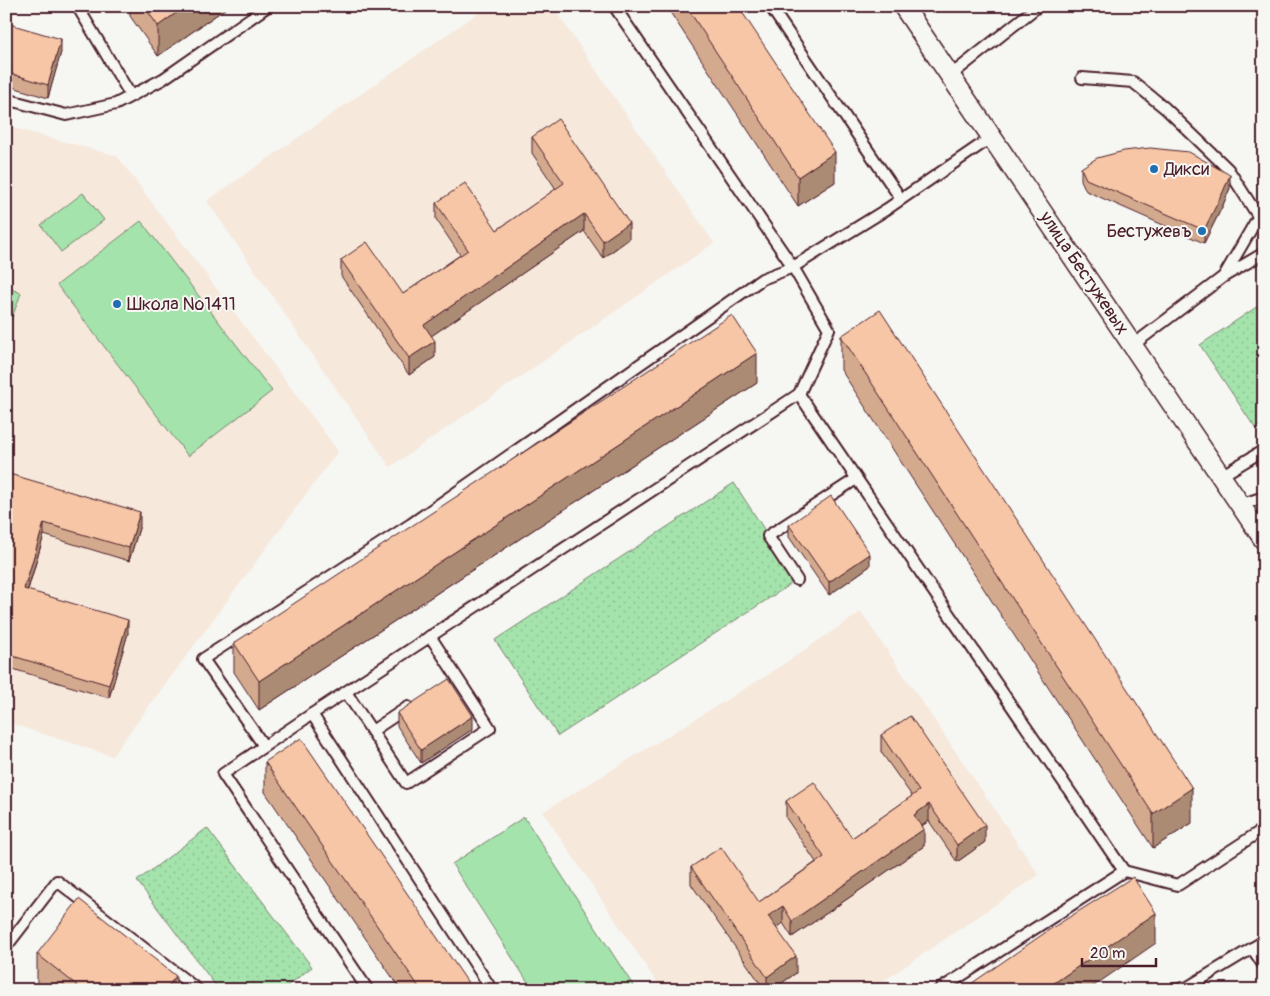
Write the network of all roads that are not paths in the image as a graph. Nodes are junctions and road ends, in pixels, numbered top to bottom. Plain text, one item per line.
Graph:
1 (83, 6) edge
2 (268, 6) edge
3 (614, 6) edge
4 (770, 6) edge
5 (903, 6) edge
6 (1038, 6) edge
7 (950, 76) junction
8 (1082, 78) dead end
9 (132, 96) junction
10 (6, 99) edge
11 (992, 137) junction
12 (901, 199) junction
13 (1261, 212) edge
14 (1264, 253) edge
15 (793, 267) junction
16 (1223, 277) junction
17 (1133, 345) junction
18 (799, 394) junction
19 (1264, 450) edge
20 (1221, 476) junction
21 (856, 479) junction
22 (1264, 497) edge
23 (1240, 505) junction
24 (1264, 540) edge
25 (797, 580) dead end
26 (430, 636) junction
27 (346, 692) junction
28 (418, 701) edge
29 (312, 714) junction
30 (372, 731) junction
31 (264, 746) junction
32 (1264, 832) edge
33 (1124, 871) junction
34 (11, 933) edge
35 (1264, 941) edge
36 (6, 947) edge
37 (1252, 948) junction
38 (1264, 966) edge
39 (198, 990) edge
40 (368, 990) edge
41 (492, 990) edge
42 (939, 990) edge
43 (1173, 990) edge

1 - 9 lane
2 - 9 lane
3 - 15 lane
4 - 12 lane
5 - 7 street, улица Бестужевых
6 - 7 lane
7 - 11 street, улица Бестужевых
8 - 13 lane
9 - 10 lane
11 - 12 lane
11 - 17 street, улица Бестужевых
12 - 15 lane
13 - 16 lane
14 - 16 lane
15 - 18 lane
15 - 31 lane
16 - 17 lane
17 - 20 street, улица Бестужевых
18 - 21 lane
18 - 26 lane
19 - 20 lane
20 - 23 street, улица Бестужевых
21 - 25 lane
21 - 33 lane
22 - 23 lane
23 - 24 street, улица Бестужевых
26 - 27 lane
26 - 30 lane
27 - 29 lane
27 - 30 lane
28 - 30 lane
29 - 31 lane
29 - 41 lane
31 - 40 lane
32 - 33 lane
33 - 42 lane
34 - 36 lane
34 - 39 lane
35 - 37 lane
37 - 38 lane
37 - 43 lane

